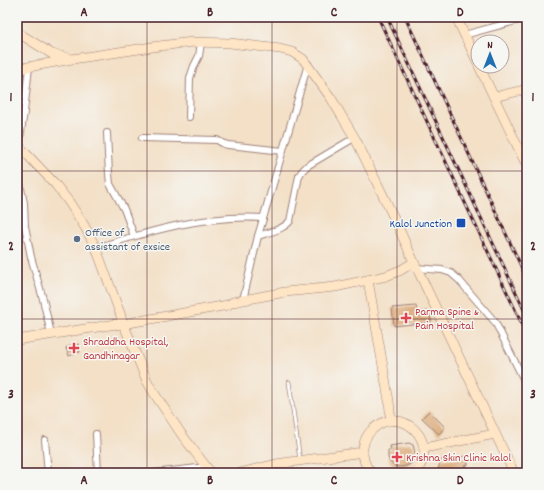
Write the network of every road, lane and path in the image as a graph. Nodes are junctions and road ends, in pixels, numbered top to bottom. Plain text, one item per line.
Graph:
1 (456, 17) edge
2 (527, 18) edge
3 (17, 32) edge
4 (464, 35) junction
5 (201, 43) junction
6 (470, 47) edge
7 (72, 59) junction
8 (308, 64) junction
9 (29, 67) junction
10 (17, 69) edge
11 (483, 74) edge
12 (527, 89) edge
13 (494, 97) junction
14 (189, 117) dead end
15 (107, 133) dead end
16 (142, 138) dead end
17 (354, 138) junction
18 (18, 145) edge
19 (283, 151) junction
20 (17, 158) edge
21 (527, 166) edge
22 (17, 167) edge
23 (263, 218) junction
24 (134, 236) junction
25 (258, 236) junction
26 (96, 248) junction
27 (415, 265) junction
28 (368, 280) junction
29 (243, 300) junction
30 (122, 321) junction
31 (51, 334) junction
32 (17, 340) edge
33 (289, 382) dead end
34 (527, 386) edge
35 (391, 421) junction
36 (96, 434) dead end
37 (495, 434) junction
38 (45, 440) dead end
39 (424, 448) junction
40 (363, 452) junction
41 (300, 460) junction
42 (209, 470) edge
43 (48, 473) edge
44 (98, 473) edge
45 (153, 473) edge
46 (216, 473) edge
47 (240, 473) edge
48 (372, 473) edge
49 (415, 473) edge
50 (514, 473) edge

1 - 4 street
2 - 4 street
3 - 7 street
4 - 6 street
5 - 7 street
5 - 8 street
5 - 14 street
7 - 9 street
8 - 17 street
8 - 19 street
9 - 10 street
9 - 18 street
11 - 13 street
12 - 13 street
13 - 21 street
15 - 24 street
16 - 19 street
17 - 25 street
17 - 27 street
18 - 20 street
18 - 26 street
19 - 23 street
22 - 31 street
23 - 24 street
23 - 25 street
24 - 26 street
25 - 29 street
26 - 30 street
27 - 28 street
27 - 34 street
27 - 37 street
28 - 29 street
28 - 35 street
29 - 30 street
30 - 31 street
30 - 42 street
30 - 46 street
31 - 32 street
33 - 41 lane
35 - 39 street
35 - 40 street
36 - 44 street
37 - 39 street
37 - 50 street
38 - 43 street
39 - 49 street
40 - 41 street
40 - 48 street
41 - 47 street
42 - 45 street

